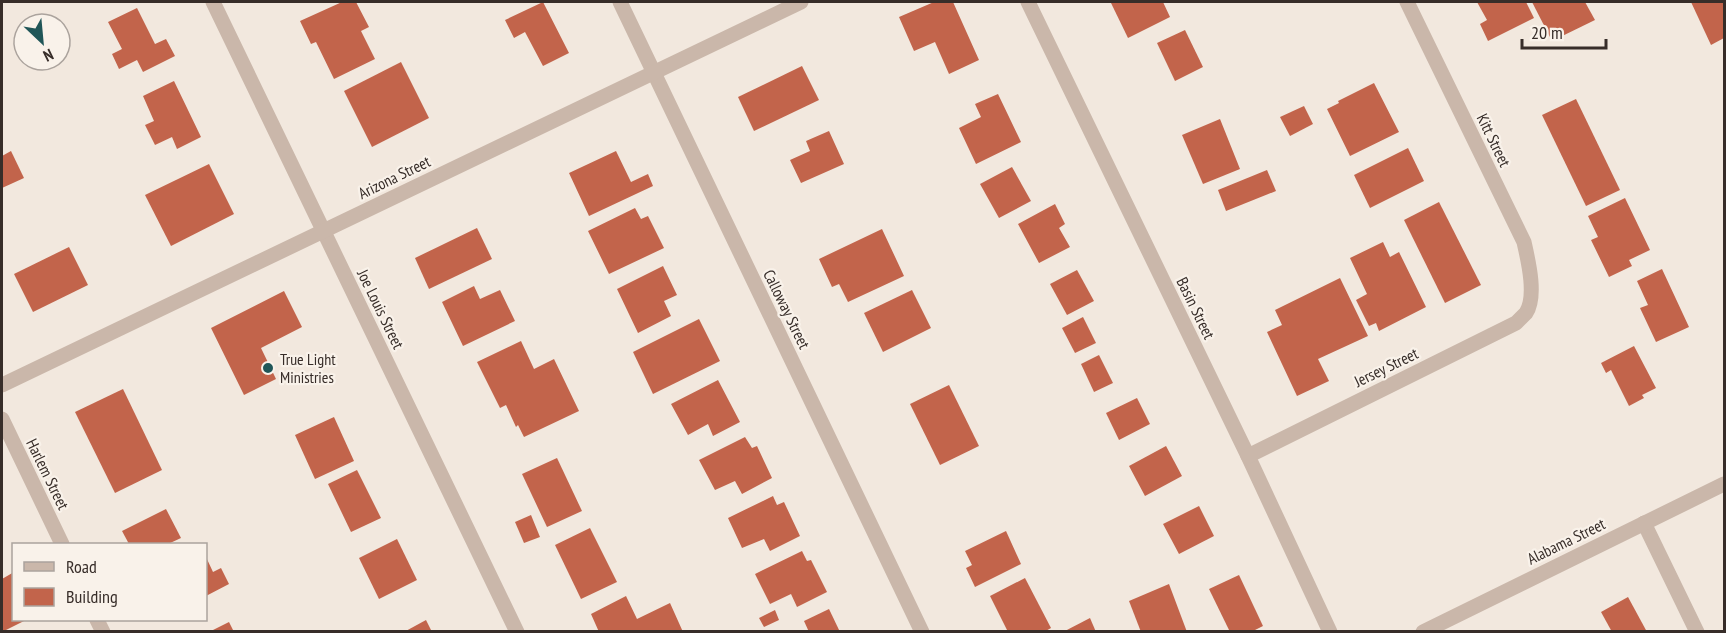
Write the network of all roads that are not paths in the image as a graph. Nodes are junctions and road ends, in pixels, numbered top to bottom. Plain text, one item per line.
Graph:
1 (213, 2) edge
2 (620, 2) edge
3 (801, 2) edge
4 (1028, 2) edge
5 (1407, 2) edge
6 (654, 72) junction
7 (324, 231) junction
8 (1531, 301) joint
9 (2, 385) edge
10 (2, 418) edge
11 (1248, 456) junction
12 (1725, 484) edge
13 (1644, 523) junction
14 (62, 543) edge
15 (517, 632) edge
16 (922, 632) edge
17 (1330, 632) edge
18 (1423, 632) edge
19 (1697, 632) edge

1 - 7 street, Joe Louis Street
2 - 6 street, Calloway Street
3 - 6 street, Arizona Street
4 - 11 street, Basin Street
5 - 8 street, Kitt Street
6 - 7 street, Arizona Street
6 - 16 street, Calloway Street
7 - 9 street, Arizona Street
7 - 15 street, Joe Louis Street
8 - 11 street, Jersey Street
10 - 14 street, Harlem Street
11 - 17 street, Basin Street
12 - 13 street, Alabama Street
13 - 18 street, Alabama Street
13 - 19 street

